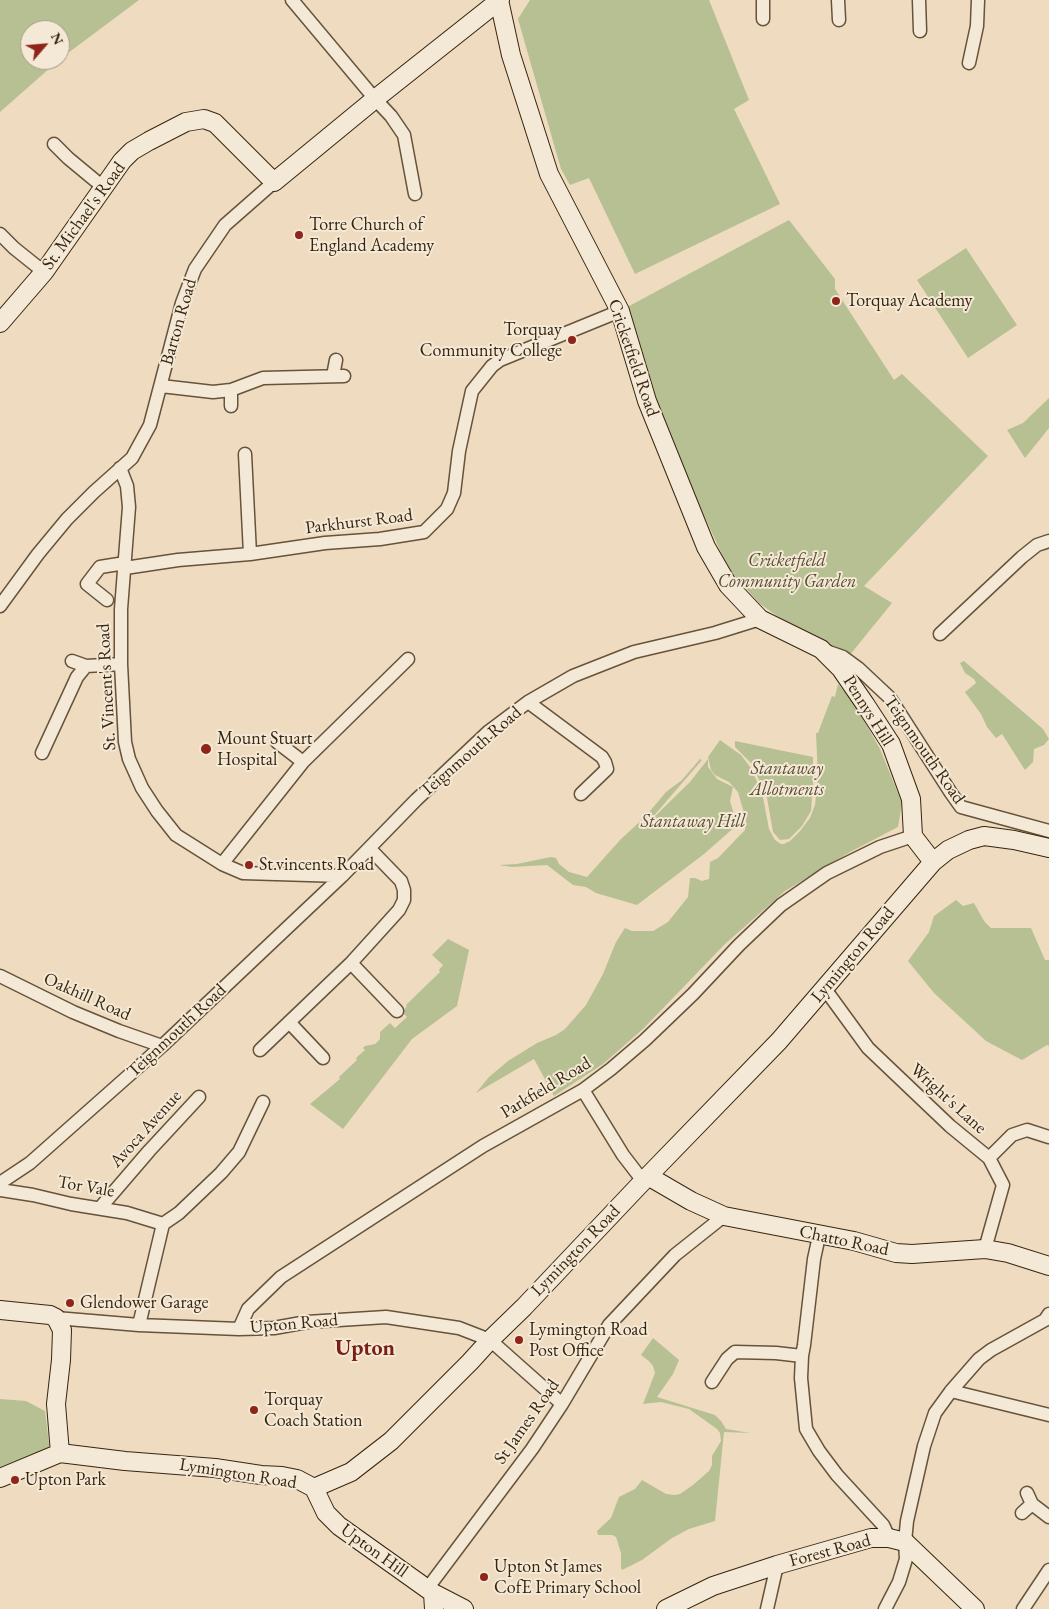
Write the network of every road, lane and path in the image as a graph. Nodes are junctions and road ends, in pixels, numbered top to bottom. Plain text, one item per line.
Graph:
1 (292, 0) edge
2 (500, 0) edge
3 (763, 0) edge
4 (838, 0) edge
5 (919, 0) edge
6 (978, 0) edge
7 (763, 19) dead end
8 (839, 20) dead end
9 (920, 31) dead end
10 (969, 64) dead end
11 (375, 99) junction
12 (54, 144) dead end
13 (274, 182) junction
14 (103, 187) junction
15 (415, 194) dead end
16 (0, 234) edge
17 (44, 272) junction
18 (620, 311) junction
19 (0, 322) edge
20 (336, 360) dead end
21 (161, 386) junction
22 (231, 390) junction
23 (231, 406) dead end
24 (245, 454) dead end
25 (120, 468) junction
26 (1049, 541) edge
27 (250, 554) junction
28 (125, 565) junction
29 (107, 600) dead end
30 (0, 606) edge
31 (760, 619) junction
32 (940, 634) dead end
33 (821, 649) junction
34 (408, 659) dead end
35 (72, 661) dead end
36 (121, 664) junction
37 (86, 666) junction
38 (528, 702) junction
39 (277, 742) dead end
40 (42, 753) dead end
41 (303, 762) junction
42 (582, 794) dead end
43 (913, 836) junction
44 (1048, 842) edge
45 (370, 849) junction
46 (933, 862) junction
47 (222, 864) junction
48 (342, 876) junction
49 (351, 963) junction
50 (0, 976) edge
51 (825, 989) junction
52 (397, 1011) dead end
53 (289, 1022) junction
54 (162, 1046) junction
55 (260, 1050) dead end
56 (323, 1058) dead end
57 (583, 1090) junction
58 (199, 1097) dead end
59 (263, 1102) dead end
60 (1049, 1137) edge
61 (989, 1158) junction
62 (646, 1178) junction
63 (0, 1183) edge
64 (0, 1190) edge
65 (100, 1208) junction
66 (724, 1216) junction
67 (164, 1224) junction
68 (819, 1236) junction
69 (985, 1249) junction
70 (1049, 1266) edge
71 (0, 1310) edge
72 (1049, 1314) edge
73 (56, 1318) junction
74 (139, 1325) junction
75 (239, 1329) junction
76 (490, 1340) junction
77 (802, 1356) junction
78 (712, 1382) dead end
79 (952, 1391) junction
80 (562, 1404) junction
81 (1049, 1415) edge
82 (60, 1453) junction
83 (0, 1478) edge
84 (314, 1488) junction
85 (1022, 1514) dead end
86 (1049, 1517) edge
87 (897, 1540) junction
88 (777, 1565) junction
89 (1049, 1570) edge
90 (431, 1597) edge
91 (464, 1609) edge
92 (666, 1609) edge
93 (767, 1609) edge
94 (885, 1609) edge
95 (975, 1609) edge
96 (1023, 1609) edge

1 - 11 street
2 - 11 street, Barton Road
2 - 18 street, Cricketfield Road
3 - 7 street
4 - 8 street
5 - 9 street
6 - 10 street
11 - 13 street, Barton Road
11 - 15 street
12 - 14 street
13 - 14 street, St. Michael's Road
13 - 21 street, Barton Road
14 - 17 street, St. Michael's Road
16 - 17 street
17 - 19 street, St. Michael's Road
18 - 27 street, Parkhurst Road
18 - 31 street, Cricketfield Road
20 - 22 street
21 - 22 street
21 - 25 street, Barton Road
22 - 23 street
24 - 27 street
25 - 28 street, St. Vincent's Road
25 - 30 street, Barton Road
26 - 32 street
27 - 28 street, Parkhurst Road
28 - 29 street, Parkhurst Road
28 - 36 street, St. Vincent's Road
31 - 33 street, Teignmouth Road
31 - 38 street, Teignmouth Road
33 - 43 street, Pennys Hill
33 - 44 street, Teignmouth Road
34 - 41 street
35 - 37 street
36 - 37 street
36 - 47 street, St. Vincent's Road
37 - 40 street
38 - 42 street
38 - 45 street, Teignmouth Road
39 - 41 street
41 - 47 street
43 - 46 street
43 - 57 street, Parkfield Road
44 - 46 street, Lymington Road
45 - 48 street, Teignmouth Road
45 - 49 street
46 - 51 street, Lymington Road
47 - 48 street, St. Vincent's Road
48 - 54 street, Teignmouth Road
49 - 52 street
49 - 53 street
50 - 54 street, Oakhill Road
51 - 61 street, Wright's Lane
51 - 62 street, Lymington Road
53 - 55 street
53 - 56 street
54 - 63 street, Teignmouth Road
57 - 62 street
57 - 75 street, Parkfield Road
58 - 65 street, Avoca Avenue
59 - 67 street
60 - 61 street
61 - 69 street, Wright's Lane
62 - 66 street, Chatto Road
62 - 76 street, Lymington Road
64 - 65 street, Tor Vale
65 - 67 street, Tor Vale
66 - 68 street, Chatto Road
66 - 80 street, St James Road
67 - 74 street
68 - 69 street, Chatto Road
68 - 77 street
69 - 70 street, Chatto Road
71 - 73 street, Upton Road
72 - 79 street
73 - 74 street, Upton Road
73 - 82 street
74 - 75 street, Upton Road
75 - 76 street, Upton Road
76 - 80 street, Upton Road
76 - 84 street, Lymington Road
77 - 78 street
77 - 87 street
79 - 81 street
79 - 87 street
80 - 90 street, St James Road
82 - 83 street, Lymington Road
82 - 84 street, Lymington Road
84 - 90 street, Upton Hill
85 - 86 street
87 - 88 street, Forest Road
87 - 94 street
87 - 95 street
88 - 92 street, Forest Road
88 - 93 street
89 - 96 street
90 - 91 street

